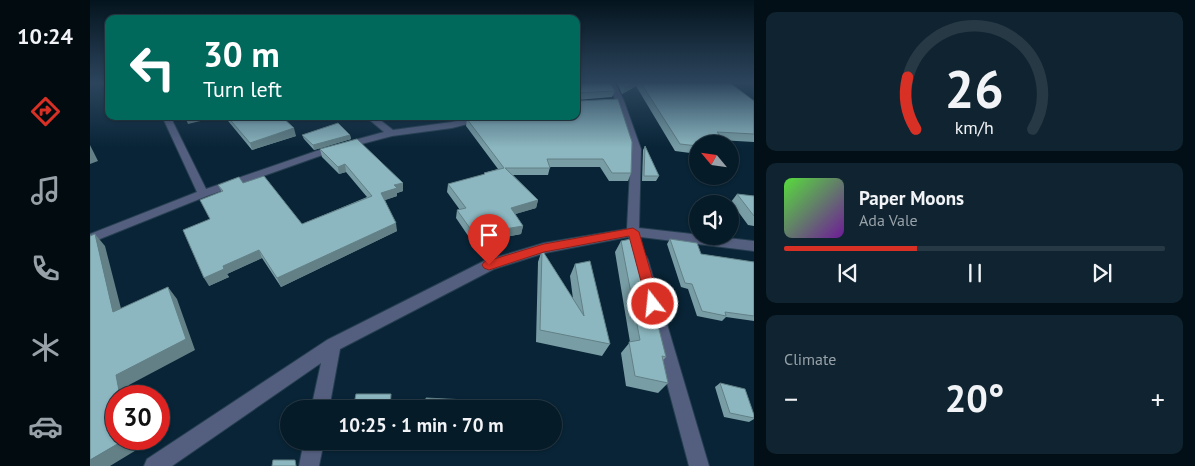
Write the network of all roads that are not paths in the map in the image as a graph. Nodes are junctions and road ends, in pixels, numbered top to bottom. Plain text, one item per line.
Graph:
1 (618, 105) edge
2 (168, 120) edge
3 (374, 120) edge
4 (475, 120) edge
5 (391, 133) junction
6 (203, 194) junction
7 (633, 232) junction
8 (90, 239) edge
9 (754, 246) edge
10 (333, 344) junction
11 (322, 400) edge
12 (312, 450) edge
13 (154, 466) edge
14 (309, 466) edge
15 (699, 466) edge

1 - 7 street
2 - 6 street
3 - 5 street
4 - 5 street
5 - 6 street
6 - 8 street
7 - 9 street
7 - 10 street
7 - 15 street
10 - 11 street
10 - 13 street
12 - 14 street

